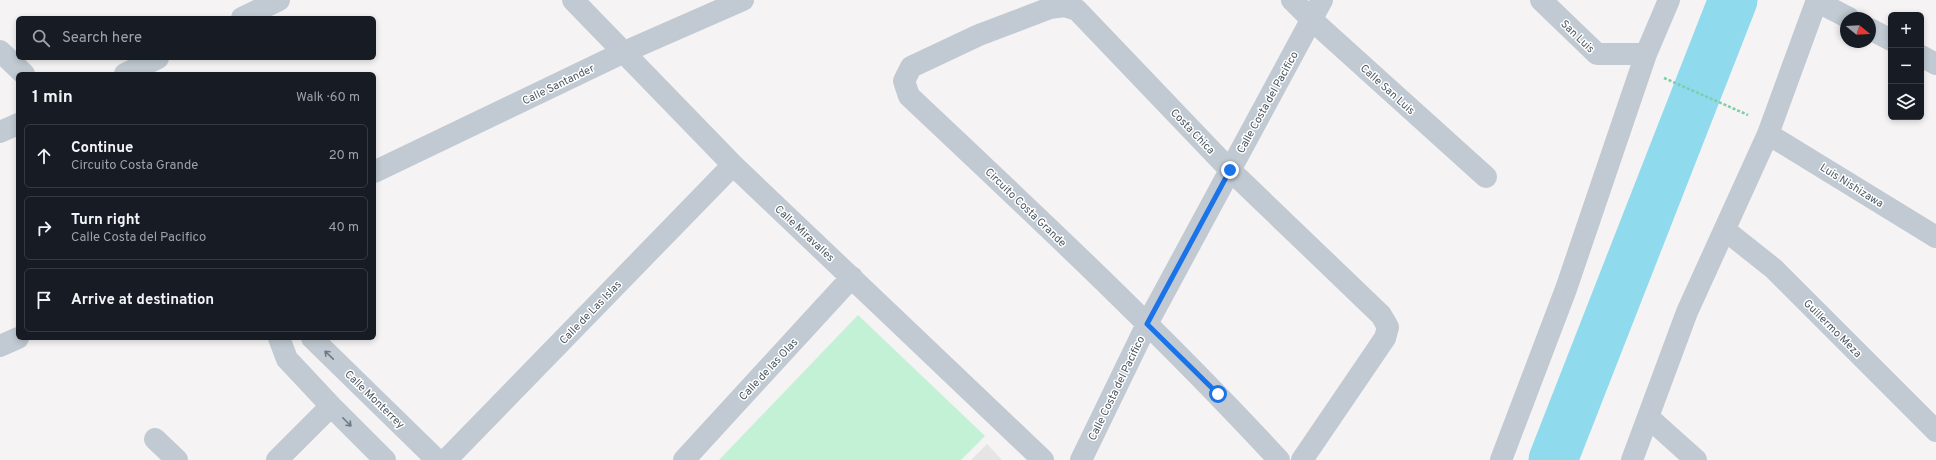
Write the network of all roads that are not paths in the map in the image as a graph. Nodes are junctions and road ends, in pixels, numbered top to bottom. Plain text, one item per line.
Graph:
1 (279, 0) edge
2 (572, 0) edge
3 (743, 0) edge
4 (1292, 0) edge
5 (1322, 0) edge
6 (1541, 0) edge
7 (1669, 0) edge
8 (1816, 0) edge
9 (1064, 6) joint
10 (1840, 13) edge
11 (246, 16) edge
12 (1312, 20) junction
13 (1876, 32) edge
14 (1888, 38) edge
15 (0, 51) edge
16 (622, 53) junction
17 (1646, 54) junction
18 (1924, 58) edge
19 (154, 60) edge
20 (1936, 64) edge
21 (22, 72) edge
22 (129, 72) edge
23 (16, 125) edge
24 (0, 132) edge
25 (1768, 134) junction
26 (733, 165) junction
27 (1230, 170) junction
28 (376, 171) edge
29 (1486, 177) dead end
30 (1725, 230) junction
31 (1936, 237) edge
32 (852, 277) junction
33 (1147, 324) junction
34 (16, 339) edge
35 (280, 340) edge
36 (314, 340) edge
37 (0, 346) edge
38 (331, 406) junction
39 (1648, 417) junction
40 (1936, 431) edge
41 (155, 439) dead end
42 (176, 460) edge
43 (277, 460) edge
44 (385, 460) edge
45 (437, 460) edge
46 (446, 460) edge
47 (684, 460) edge
48 (1043, 460) edge
49 (1081, 460) edge
50 (1279, 460) edge
51 (1302, 460) edge
52 (1501, 460) edge
53 (1632, 460) edge
54 (1696, 460) edge

1 - 11 street
2 - 16 street, Calle Miravalles
3 - 16 street, Calle Santander
4 - 12 street, Calle San Luis
5 - 12 street, Calle Costa del Pacifico
6 - 17 street, San Luis
7 - 17 street
8 - 10 street
8 - 25 street
9 - 27 street, Costa Chica
9 - 33 street, Circuito Costa Grande
12 - 27 street, Calle Costa del Pacifico
12 - 29 street, Calle San Luis
13 - 14 street
15 - 21 street
16 - 26 street, Calle Miravalles
16 - 28 street, Calle Santander
17 - 52 street
18 - 20 street
19 - 22 street
23 - 24 street
25 - 30 street
25 - 31 street, Luis Nishizawa
26 - 32 street, Calle Miravalles
26 - 46 street, Calle de Las Islas
27 - 33 street, Calle Costa del Pacifico
27 - 51 street, Costa Chica
30 - 39 street
30 - 40 street, Guillermo Meza
32 - 47 street, Calle de las Olas
32 - 48 street, Calle Miravalles
33 - 49 street, Calle Costa del Pacifico
33 - 50 street, Circuito Costa Grande
34 - 37 street
35 - 38 street
45 -> 36 street, Calle Monterrey
38 - 43 street
38 -> 44 street
39 - 53 street
39 - 54 street
41 - 42 street

